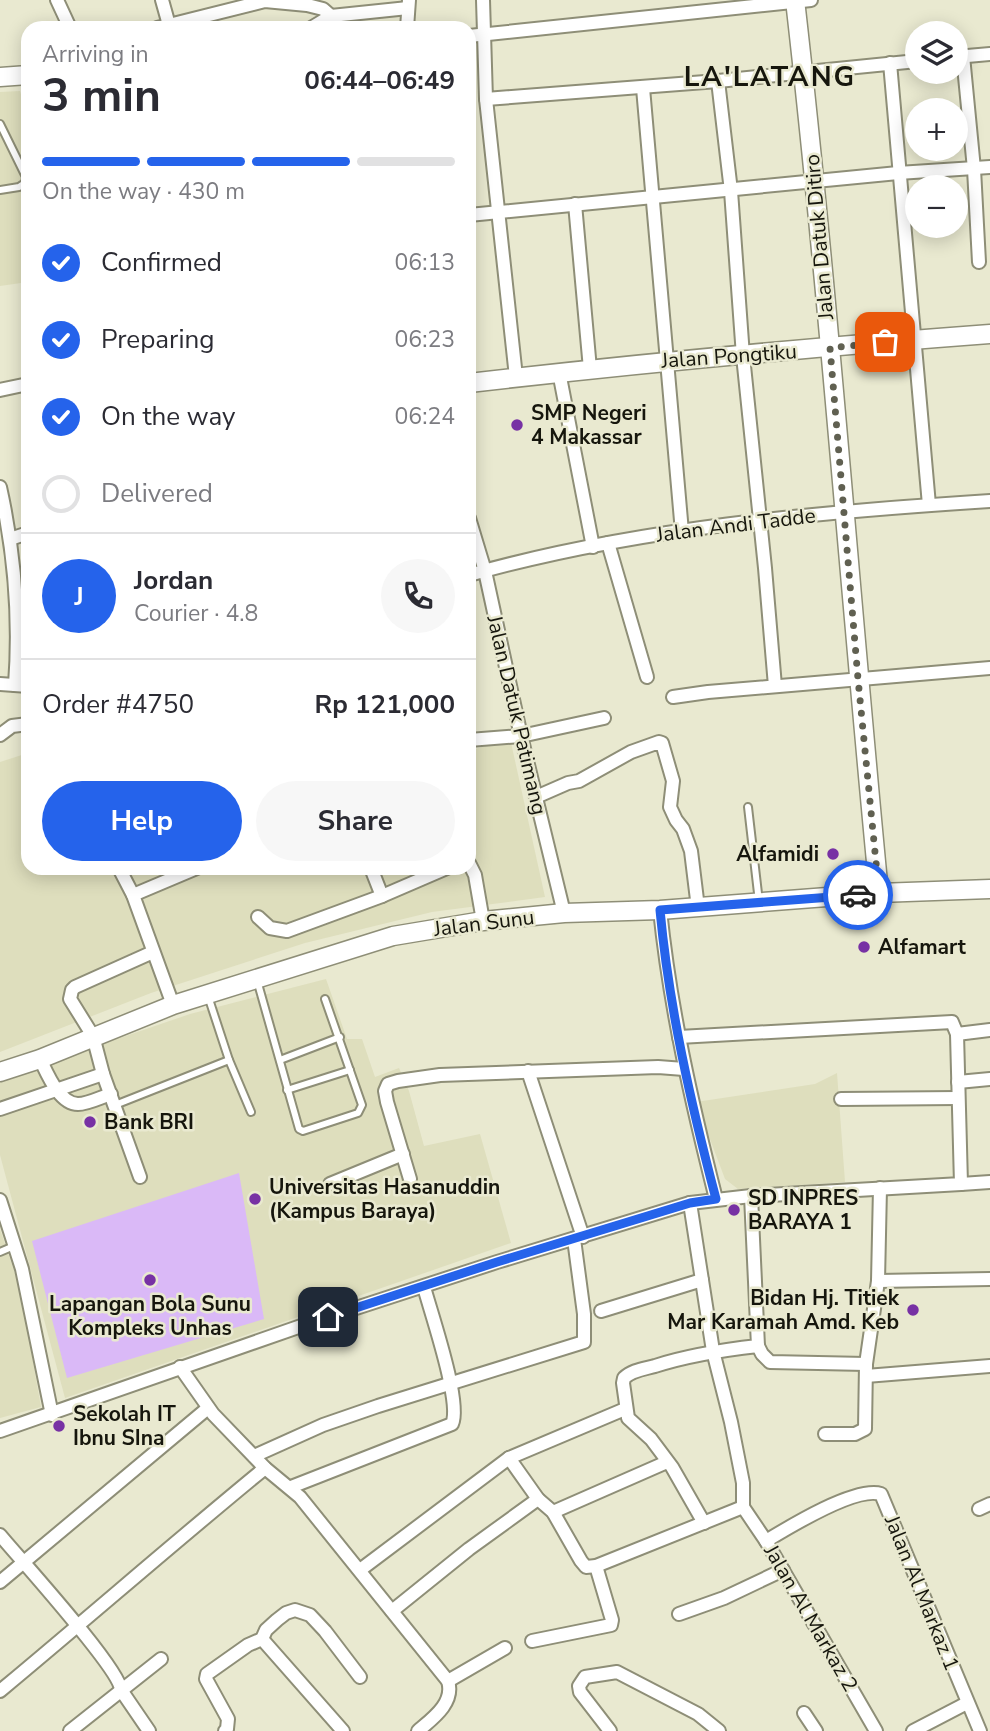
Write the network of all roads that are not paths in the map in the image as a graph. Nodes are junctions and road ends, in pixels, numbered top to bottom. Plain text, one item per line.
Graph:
1 (57, 0) edge
2 (162, 0) edge
3 (483, 0) edge
4 (800, 1) edge
5 (409, 4) edge
6 (331, 16) junction
7 (67, 21) edge
8 (163, 21) edge
9 (183, 21) edge
10 (323, 21) edge
11 (476, 36) edge
12 (484, 36) junction
13 (990, 54) edge
14 (968, 56) edge
15 (905, 62) edge
16 (890, 63) junction
17 (803, 71) junction
18 (21, 76) edge
19 (0, 77) edge
20 (718, 81) junction
21 (963, 84) edge
22 (643, 88) junction
23 (486, 99) junction
24 (0, 124) edge
25 (21, 167) edge
26 (990, 167) edge
27 (974, 169) junction
28 (898, 173) junction
29 (815, 182) junction
30 (21, 186) edge
31 (0, 190) edge
32 (731, 191) junction
33 (652, 196) junction
34 (575, 204) junction
35 (499, 212) junction
36 (476, 214) edge
37 (979, 262) dead end
38 (990, 334) edge
39 (913, 340) junction
40 (830, 348) junction
41 (743, 356) junction
42 (667, 360) junction
43 (590, 369) junction
44 (559, 372) junction
45 (516, 377) junction
46 (476, 382) edge
47 (21, 386) edge
48 (0, 390) edge
49 (0, 487) edge
50 (990, 501) edge
51 (929, 505) junction
52 (844, 512) junction
53 (760, 521) junction
54 (682, 532) junction
55 (6, 533) edge
56 (476, 541) edge
57 (608, 543) junction
58 (593, 547) junction
59 (485, 571) junction
60 (476, 573) edge
61 (14, 598) junction
62 (0, 600) edge
63 (990, 668) edge
64 (647, 677) dead end
65 (21, 679) edge
66 (858, 679) junction
67 (0, 684) edge
68 (21, 685) edge
69 (775, 687) junction
70 (673, 697) dead end
71 (604, 718) dead end
72 (21, 725) edge
73 (0, 735) edge
74 (521, 736) junction
75 (476, 739) edge
76 (536, 797) junction
77 (748, 807) dead end
78 (123, 875) edge
79 (180, 875) edge
80 (374, 875) edge
81 (431, 875) edge
82 (475, 875) edge
83 (990, 889) edge
84 (879, 893) junction
85 (133, 895) junction
86 (382, 896) junction
87 (760, 904) junction
88 (698, 908) junction
89 (660, 910) junction
90 (564, 913) junction
91 (258, 917) dead end
92 (483, 921) junction
93 (153, 952) junction
94 (257, 978) junction
95 (207, 994) junction
96 (326, 999) dead end
97 (173, 1005) junction
98 (954, 1028) junction
99 (990, 1030) edge
100 (93, 1036) junction
101 (340, 1037) junction
102 (679, 1037) junction
103 (40, 1059) junction
104 (229, 1060) junction
105 (280, 1060) junction
106 (684, 1069) junction
107 (350, 1070) junction
108 (528, 1071) junction
109 (0, 1072) edge
110 (103, 1074) junction
111 (990, 1079) edge
112 (958, 1082) junction
113 (55, 1090) junction
114 (287, 1090) junction
115 (958, 1098) junction
116 (113, 1099) junction
117 (841, 1099) dead end
118 (0, 1109) edge
119 (251, 1112) dead end
120 (403, 1154) junction
121 (140, 1177) dead end
122 (410, 1180) dead end
123 (990, 1182) edge
124 (330, 1184) dead end
125 (961, 1184) junction
126 (880, 1188) junction
127 (751, 1196) junction
128 (716, 1199) junction
129 (0, 1200) edge
130 (690, 1203) junction
131 (578, 1238) junction
132 (14, 1246) junction
133 (0, 1252) edge
134 (990, 1279) edge
135 (702, 1280) junction
136 (878, 1281) junction
137 (424, 1287) junction
138 (601, 1311) dead end
139 (758, 1346) junction
140 (713, 1351) junction
141 (990, 1366) edge
142 (180, 1367) junction
143 (866, 1370) junction
144 (450, 1383) junction
145 (208, 1408) junction
146 (625, 1409) junction
147 (52, 1415) junction
148 (0, 1431) edge
149 (825, 1434) dead end
150 (254, 1456) junction
151 (509, 1458) junction
152 (667, 1462) junction
153 (265, 1468) junction
154 (291, 1487) junction
155 (538, 1499) junction
156 (743, 1507) junction
157 (553, 1512) junction
158 (705, 1523) junction
159 (0, 1535) edge
160 (766, 1541) junction
161 (23, 1563) junction
162 (596, 1566) junction
163 (360, 1570) junction
164 (783, 1570) junction
165 (0, 1582) edge
166 (392, 1611) junction
167 (679, 1614) dead end
168 (77, 1627) junction
169 (262, 1639) junction
170 (532, 1641) dead end
171 (505, 1648) dead end
172 (161, 1659) dead end
173 (360, 1677) dead end
174 (449, 1682) junction
175 (121, 1690) junction
176 (0, 1691) edge
177 (967, 1703) junction
178 (804, 1713) dead end
179 (70, 1731) edge
180 (149, 1731) edge
181 (225, 1731) edge
182 (344, 1731) edge
183 (418, 1731) edge
184 (610, 1731) edge
185 (719, 1731) edge
186 (816, 1731) edge
187 (876, 1731) edge
188 (913, 1731) edge
189 (980, 1731) edge

1 - 7 street
2 - 8 street
3 - 12 street
4 - 12 street
4 - 17 street, Jalan Datuk Ditiro
5 - 6 street
6 - 9 street
6 - 10 street
11 - 12 street
12 - 23 street
13 - 14 street
15 - 16 street
16 - 17 street
16 - 28 street
17 - 20 street
17 - 29 street, Jalan Datuk Ditiro
18 - 19 street
20 - 22 street
20 - 32 street
21 - 27 street
22 - 23 street
22 - 33 street
23 - 35 street
24 - 25 lane
26 - 27 street
27 - 28 street
27 - 37 street
28 - 29 street
28 - 39 street
29 - 32 street
29 - 40 street, Jalan Datuk Ditiro
30 - 31 lane
32 - 33 street
32 - 41 street
33 - 34 street
33 - 42 street
34 - 35 street
34 - 43 street
35 - 36 street
35 - 45 street
38 - 39 street, Jalan Pongtiku
39 - 40 street, Jalan Pongtiku
39 - 51 street
40 - 41 street, Jalan Pongtiku
40 - 52 street, Jalan Datuk Ditiro
41 - 42 street, Jalan Pongtiku
41 - 53 street
42 - 43 street, Jalan Pongtiku
42 - 54 street
43 - 44 street, Jalan Pongtiku
44 - 45 street, Jalan Pongtiku
44 - 58 street
45 - 46 street, Jalan Pongtiku
47 - 48 street
49 - 55 street
50 - 51 street, Jalan Andi Tadde
51 - 52 street, Jalan Andi Tadde
52 - 53 street, Jalan Andi Tadde
52 - 66 street, Jalan Datuk Ditiro
53 - 54 street, Jalan Andi Tadde
53 - 69 street
54 - 57 street, Jalan Andi Tadde
55 - 61 street
56 - 59 street, Jalan Datuk Patimang
57 - 58 street, Jalan Andi Tadde
57 - 64 street
58 - 59 street, Jalan Andi Tadde
59 - 60 street, Jalan Andi Tadde
59 - 74 street, Jalan Datuk Patimang
61 - 62 street
61 - 65 street
63 - 66 street
66 - 69 street
66 - 84 street, Jalan Datuk Ditiro
67 - 68 street
69 - 70 street
71 - 74 street
72 - 73 street
74 - 75 street
74 - 76 street, Jalan Datuk Patimang
76 - 88 street
76 - 90 street, Jalan Datuk Patimang
77 - 87 lane
78 - 85 street
79 - 85 street
80 - 86 street
81 - 86 street
82 - 92 street
83 - 84 street, Jalan Sunu
84 - 87 street, Jalan Sunu
85 - 93 street
86 - 91 street
87 - 88 street, Jalan Sunu
88 - 89 street, Jalan Sunu
89 - 90 street, Jalan Sunu
89 - 102 street
90 - 92 street, Jalan Sunu
92 - 94 street, Jalan Sunu
93 - 97 street
93 - 100 street
94 - 95 street, Jalan Sunu
94 - 105 lane
95 - 97 street, Jalan Sunu
95 - 104 lane
96 - 101 lane
97 - 100 street, Jalan Sunu
98 - 99 street
98 - 102 street
98 - 112 street
100 - 103 street, Jalan Sunu
100 - 110 street
101 - 105 lane
101 - 107 lane
102 - 106 street
103 - 109 street, Jalan Sunu
103 - 113 street
104 - 116 lane
104 - 119 lane
105 - 114 lane
106 - 108 street
106 - 128 street
107 - 114 lane
107 - 114 lane
108 - 120 street
108 - 131 street
110 - 113 street
110 - 116 street
111 - 112 street
112 - 115 street
113 - 116 street
113 - 118 street
115 - 117 street
115 - 125 street
116 - 121 street
120 - 122 street
120 - 124 street
123 - 125 street
125 - 126 street
126 - 127 street
126 - 136 street
127 - 128 street
127 - 139 street
128 - 130 street
129 - 132 street
130 - 131 street
130 - 135 street
131 - 137 street
131 - 144 street
132 - 133 lane
132 - 147 street
134 - 136 street
135 - 138 street
135 - 140 street
136 - 143 street
137 - 142 street
137 - 144 street
139 - 140 street
139 - 143 street
140 - 146 street
140 - 156 street
141 - 143 street
142 - 145 street
142 - 147 street
143 - 149 street
144 - 150 street
144 - 154 street
145 - 150 street
145 - 161 street
146 - 151 street
146 - 152 street
147 - 148 street
150 - 153 street
151 - 155 street
151 - 163 street
152 - 157 street
152 - 158 street
153 - 154 street
153 - 168 street
154 - 163 street
155 - 157 street
155 - 166 street
156 - 158 street
156 - 160 street, Jalan Al Markaz 2
157 - 162 street
158 - 162 street
159 - 161 street
160 - 164 street, Jalan Al Markaz 2
160 - 177 street, Jalan Al Markaz 1
161 - 165 street
161 - 168 street
162 - 170 street
163 - 166 street
164 - 167 street
164 - 187 street, Jalan Al Markaz 2
166 - 174 street
168 - 175 street
168 - 176 street
169 - 173 street
169 - 181 street
169 - 182 street
171 - 174 street
172 - 175 street
174 - 183 street
175 - 179 street
175 - 180 street
177 - 188 street
177 - 189 street, Jalan Al Markaz 1
178 - 186 street
184 - 185 street

